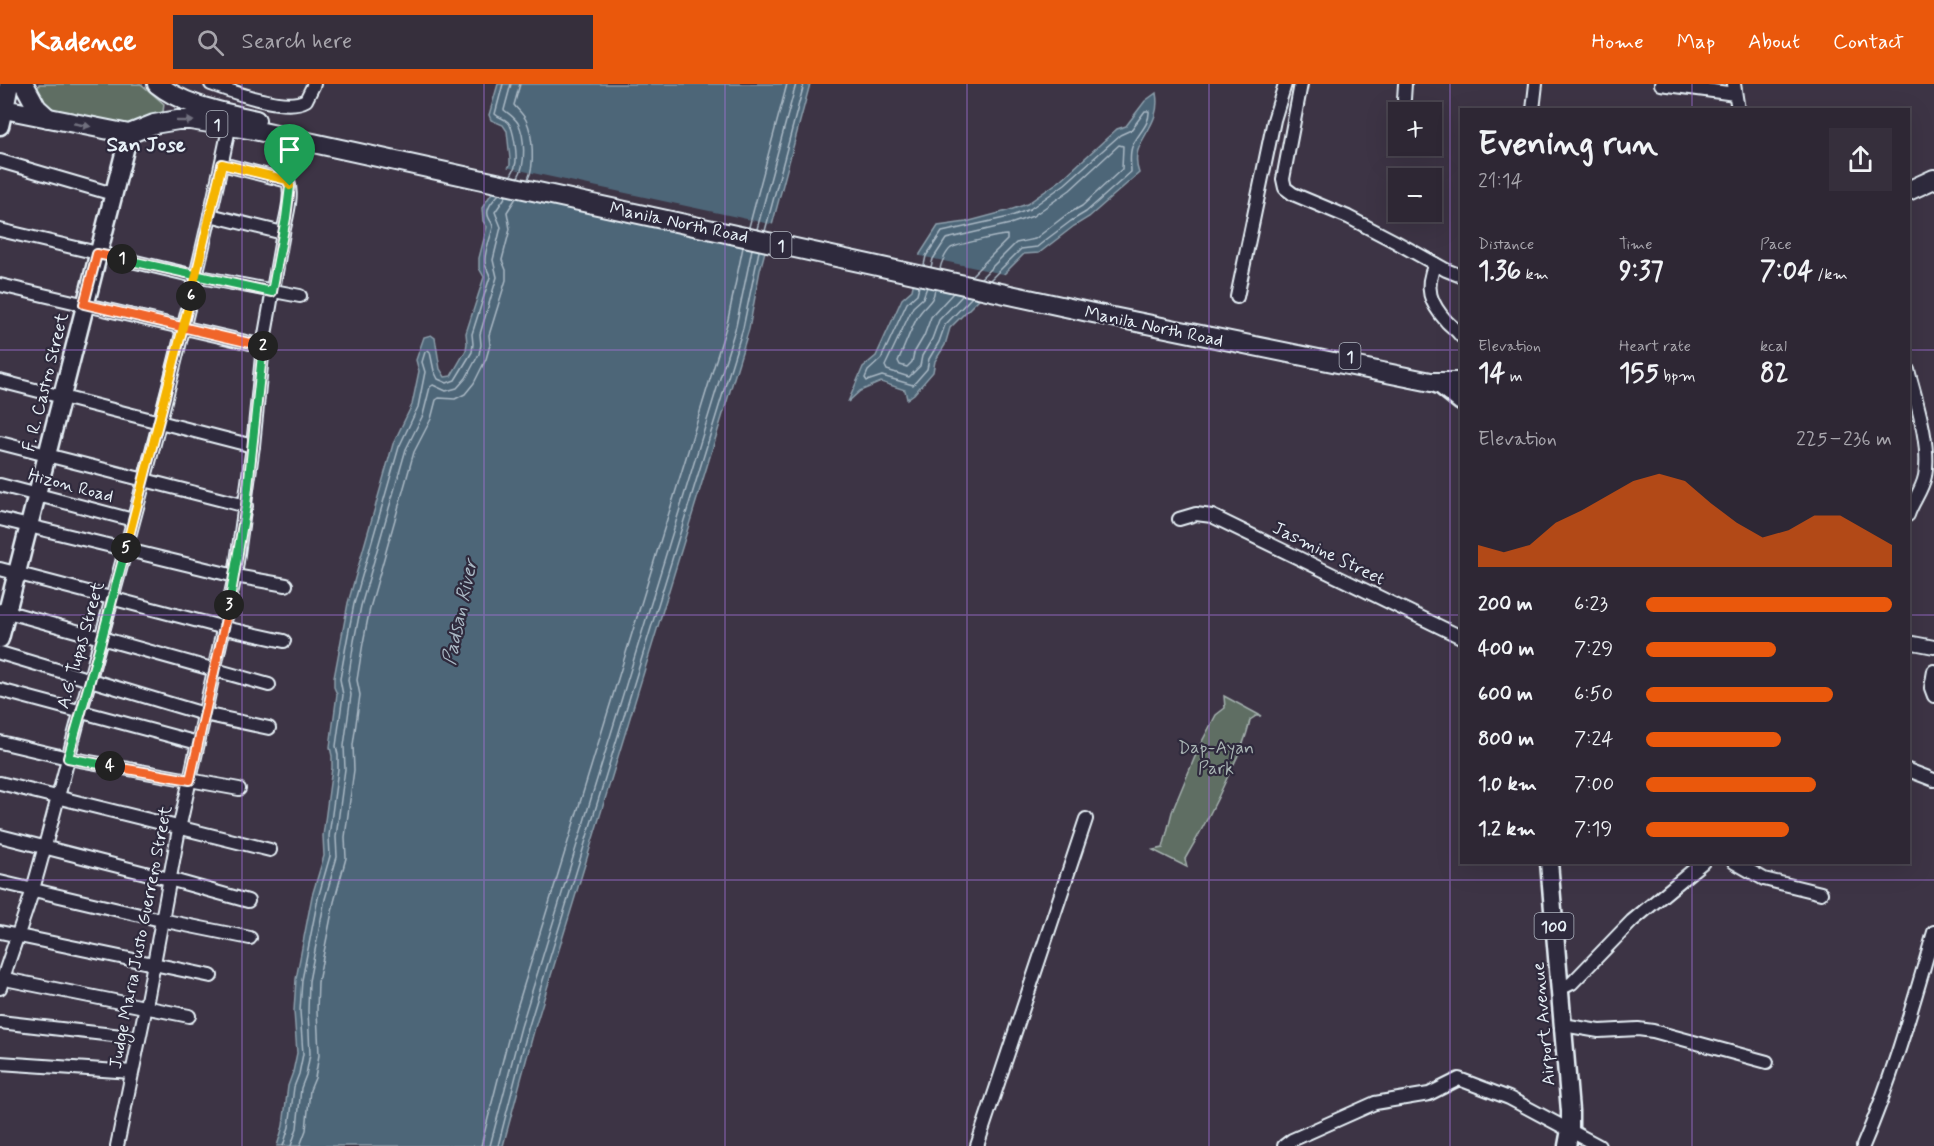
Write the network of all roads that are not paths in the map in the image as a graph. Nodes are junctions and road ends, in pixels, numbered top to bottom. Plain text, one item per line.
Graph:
1 (13, 84) edge
2 (158, 84) edge
3 (211, 84) edge
4 (314, 84) edge
5 (1285, 84) edge
6 (1301, 84) edge
7 (1405, 84) edge
8 (1536, 84) edge
9 (1661, 84) edge
10 (1735, 89) edge
11 (236, 93) junction
12 (1404, 99) dead end
13 (1533, 108) edge
14 (1738, 108) edge
15 (233, 112) dead end
16 (2, 118) edge
17 (48, 118) junction
18 (228, 133) dead end
19 (129, 134) junction
20 (308, 136) junction
21 (0, 161) edge
22 (222, 164) junction
23 (1934, 179) edge
24 (1910, 190) edge
25 (113, 194) junction
26 (210, 214) junction
27 (0, 230) edge
28 (283, 233) junction
29 (97, 254) junction
30 (1435, 264) junction
31 (195, 276) junction
32 (1460, 276) edge
33 (0, 285) edge
34 (272, 292) junction
35 (300, 296) dead end
36 (1237, 297) dead end
37 (84, 304) junction
38 (184, 327) junction
39 (1460, 335) edge
40 (263, 346) junction
41 (1910, 378) edge
42 (0, 381) edge
43 (1451, 382) edge
44 (62, 397) junction
45 (1460, 401) edge
46 (160, 421) junction
47 (0, 443) edge
48 (253, 446) junction
49 (48, 456) junction
50 (144, 481) junction
51 (1910, 484) edge
52 (0, 486) edge
53 (1921, 489) junction
54 (38, 495) junction
55 (246, 506) junction
56 (1910, 511) edge
57 (0, 519) edge
58 (1179, 519) dead end
59 (133, 520) junction
60 (30, 526) junction
61 (125, 549) junction
62 (0, 569) edge
63 (17, 575) junction
64 (235, 576) junction
65 (286, 585) dead end
66 (112, 600) junction
67 (4, 610) edge
68 (225, 628) junction
69 (1460, 637) edge
70 (102, 638) junction
71 (0, 639) edge
72 (284, 641) dead end
73 (1910, 642) edge
74 (1934, 647) edge
75 (0, 654) edge
76 (215, 670) junction
77 (1934, 671) edge
78 (89, 681) junction
79 (269, 685) dead end
80 (0, 690) edge
81 (1934, 696) edge
82 (80, 711) junction
83 (204, 714) junction
84 (269, 728) dead end
85 (0, 742) edge
86 (198, 743) junction
87 (68, 758) junction
88 (1910, 771) edge
89 (190, 780) junction
90 (1934, 780) edge
91 (0, 783) edge
92 (239, 789) dead end
93 (58, 798) junction
94 (1086, 819) dead end
95 (179, 829) junction
96 (0, 836) edge
97 (45, 846) junction
98 (270, 850) dead end
99 (1549, 864) edge
100 (1701, 864) edge
101 (1738, 864) edge
102 (169, 879) junction
103 (0, 882) edge
104 (32, 890) junction
105 (1821, 893) dead end
106 (248, 901) dead end
107 (161, 920) junction
108 (0, 932) edge
109 (1934, 932) edge
110 (18, 936) junction
111 (250, 938) dead end
112 (154, 963) junction
113 (211, 976) dead end
114 (1, 981) edge
115 (1560, 989) junction
116 (146, 1006) junction
117 (189, 1016) dead end
118 (0, 1022) edge
119 (1563, 1025) junction
120 (139, 1038) junction
121 (1767, 1062) dead end
122 (0, 1063) edge
123 (132, 1072) junction
124 (1568, 1138) edge
125 (117, 1146) edge
126 (977, 1146) edge
127 (1284, 1146) edge
128 (1599, 1146) edge
129 (1863, 1146) edge

1 - 16 highway
1 - 17 highway
2 - 20 highway, Manila North Road / 1
3 - 11 street
4 - 11 street
5 - 36 street
6 - 30 street
7 - 12 street
8 - 13 street
9 - 10 street
10 - 14 street
11 - 15 street
16 - 17 highway
17 -> 19 highway
18 - 22 street, A.G. Tupas Street
19 -> 20 highway, Manila North Road / 1
19 - 25 main road, F. R. Castro Street
20 - 43 highway, Manila North Road / 1
21 - 25 street
22 - 26 street, A.G. Tupas Street
22 - 28 street, Judge Maria Justo Guerrero Street
23 - 24 highway
25 - 29 main road, F. R. Castro Street
26 - 28 street
26 - 31 street, A.G. Tupas Street
27 - 29 street
28 - 34 street, Judge Maria Justo Guerrero Street
29 - 31 street
29 - 37 main road, F. R. Castro Street
30 - 32 street
30 - 39 street
31 - 34 street
31 - 38 street, A.G. Tupas Street
33 - 37 street
34 - 35 street
34 - 40 street, Judge Maria Justo Guerrero Street
37 - 38 street
37 - 44 main road, F. R. Castro Street
38 - 40 street
38 - 46 street, A.G. Tupas Street
40 - 48 street, Judge Maria Justo Guerrero Street
41 - 53 street
42 - 44 street
43 - 45 main road
44 - 46 street
44 - 49 main road, F. R. Castro Street
46 - 48 street
46 - 50 street, A.G. Tupas Street
47 - 49 street
48 - 55 street, Judge Maria Justo Guerrero Street
49 - 50 street
49 - 54 main road, F. R. Castro Street
50 - 55 street
50 - 59 street, A.G. Tupas Street
51 - 53 street
52 - 54 street, Hizon Road
53 - 56 street
54 - 59 street, Hizon Road
54 - 60 main road, F. R. Castro Street
55 - 64 street, Judge Maria Justo Guerrero Street
57 - 60 street
58 - 69 street, Jasmine Street
59 - 61 street, A.G. Tupas Street
60 - 61 street
60 - 63 main road, F. R. Castro Street
61 - 64 street
61 - 66 street, A.G. Tupas Street
62 - 63 street
63 - 66 street
63 - 67 main road, F. R. Castro Street
64 - 65 street
64 - 68 street, Judge Maria Justo Guerrero Street
66 - 68 street
66 - 70 street, A.G. Tupas Street
67 - 70 street
67 - 71 main road, F. R. Castro Street
68 - 72 street
68 - 76 street, Judge Maria Justo Guerrero Street
70 - 76 street
70 - 78 street, A.G. Tupas Street
73 - 74 street
75 - 78 street
76 - 79 street
76 - 83 street, Judge Maria Justo Guerrero Street
77 - 81 street
78 - 82 street, A.G. Tupas Street
78 - 83 street
80 - 82 street
82 - 86 street
82 - 87 street, A.G. Tupas Street
83 - 84 street
83 - 86 street, Judge Maria Justo Guerrero Street
85 - 87 street
86 - 89 street, Judge Maria Justo Guerrero Street
87 - 89 street
87 - 93 street, A.G. Tupas Street
88 - 90 street
89 - 92 street
89 - 95 street, Judge Maria Justo Guerrero Street
91 - 93 street
93 - 95 street
93 - 97 street, A.G. Tupas Street
94 - 126 street
95 - 98 street
95 - 102 street, Judge Maria Justo Guerrero Street
96 - 97 street
97 - 102 street
97 - 104 street, A.G. Tupas Street
99 - 115 main road, Airport Avenue / 100
100 - 115 street
101 - 105 street
102 - 106 street
102 - 107 street, Judge Maria Justo Guerrero Street
103 - 104 street
104 - 107 street
104 - 110 street, A.G. Tupas Street
107 - 111 street
107 - 112 street, Judge Maria Justo Guerrero Street
108 - 110 street
109 - 129 street
110 - 112 street
110 - 114 street, A.G. Tupas Street
112 - 113 street
112 - 116 street, Judge Maria Justo Guerrero Street
114 - 116 street
115 - 119 main road, Airport Avenue / 100
116 - 117 street
116 - 120 street, Judge Maria Justo Guerrero Street
118 - 120 street
119 - 121 street
119 - 124 main road, Airport Avenue / 100
120 - 123 street, Judge Maria Justo Guerrero Street
122 - 123 street
123 - 125 street, Judge Maria Justo Guerrero Street
124 - 127 street
124 - 128 street

